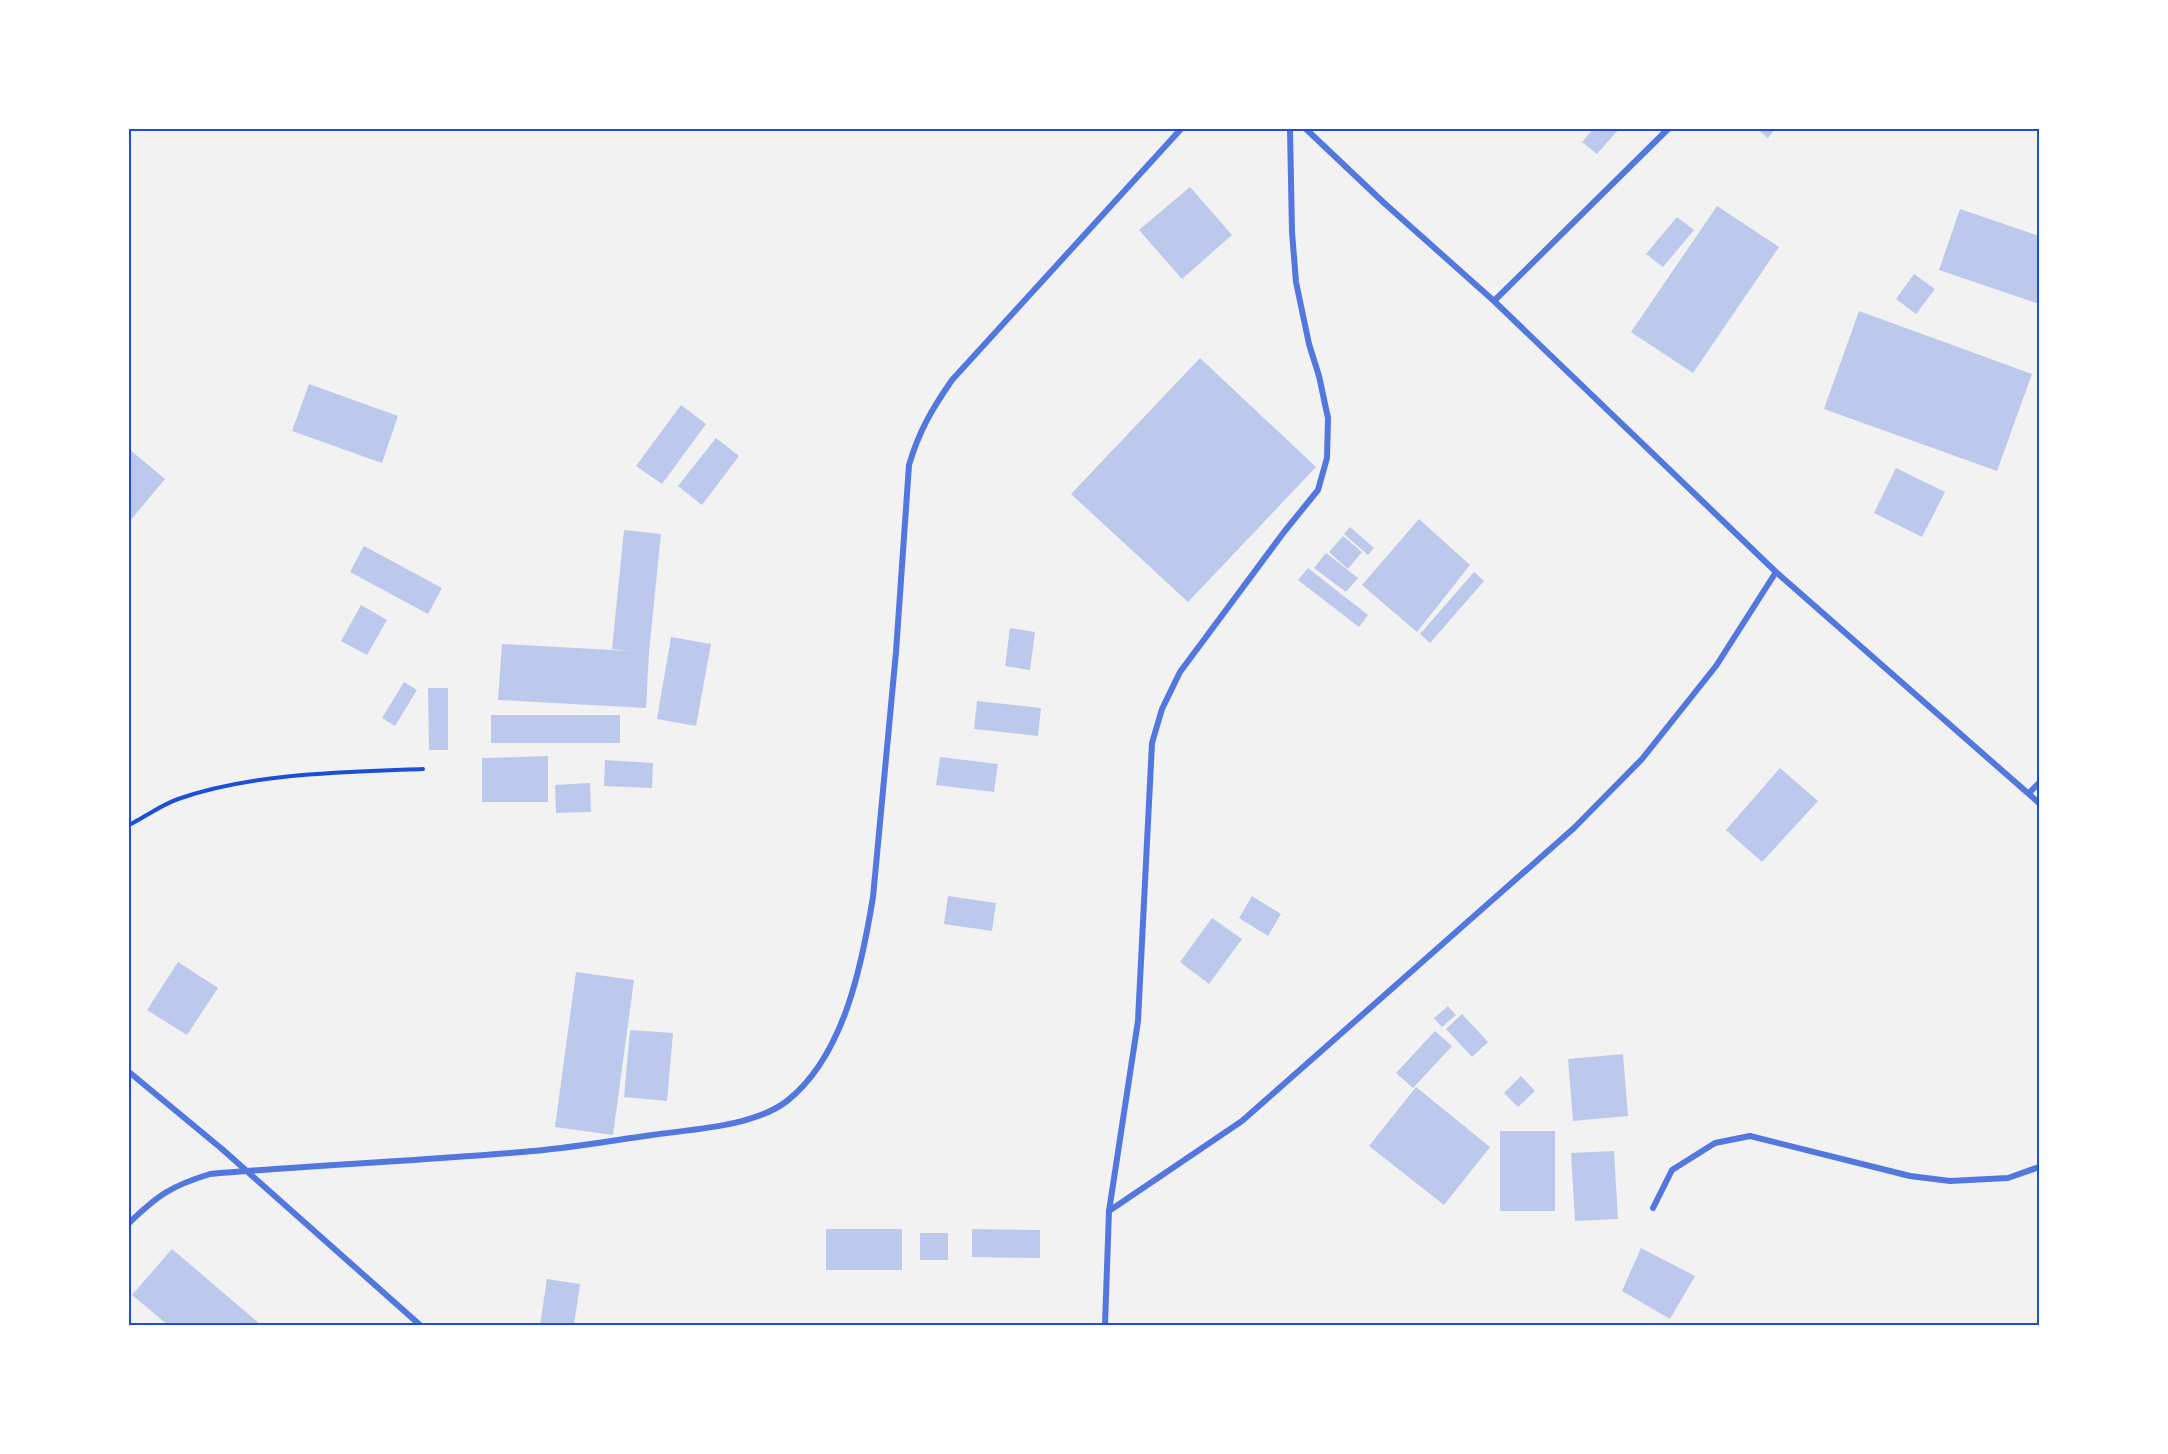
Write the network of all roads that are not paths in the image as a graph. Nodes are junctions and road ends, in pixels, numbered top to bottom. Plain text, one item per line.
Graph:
1 (1181, 129) edge
2 (1290, 129) edge
3 (1306, 129) edge
4 (1668, 129) edge
5 (1494, 301) junction
6 (1776, 572) junction
7 (2039, 783) edge
8 (2029, 793) junction
9 (2039, 803) edge
10 (129, 1072) edge
11 (2039, 1167) edge
12 (246, 1171) junction
13 (1653, 1208) dead end
14 (1109, 1211) junction
15 (129, 1223) edge
16 (420, 1325) edge
17 (1105, 1325) edge

1 - 12 street
2 - 14 street
3 - 5 street
4 - 5 street
5 - 6 street
6 - 8 street
6 - 14 street
7 - 8 street
8 - 9 street
10 - 12 street
11 - 13 street
12 - 15 street
12 - 16 street
14 - 17 street

